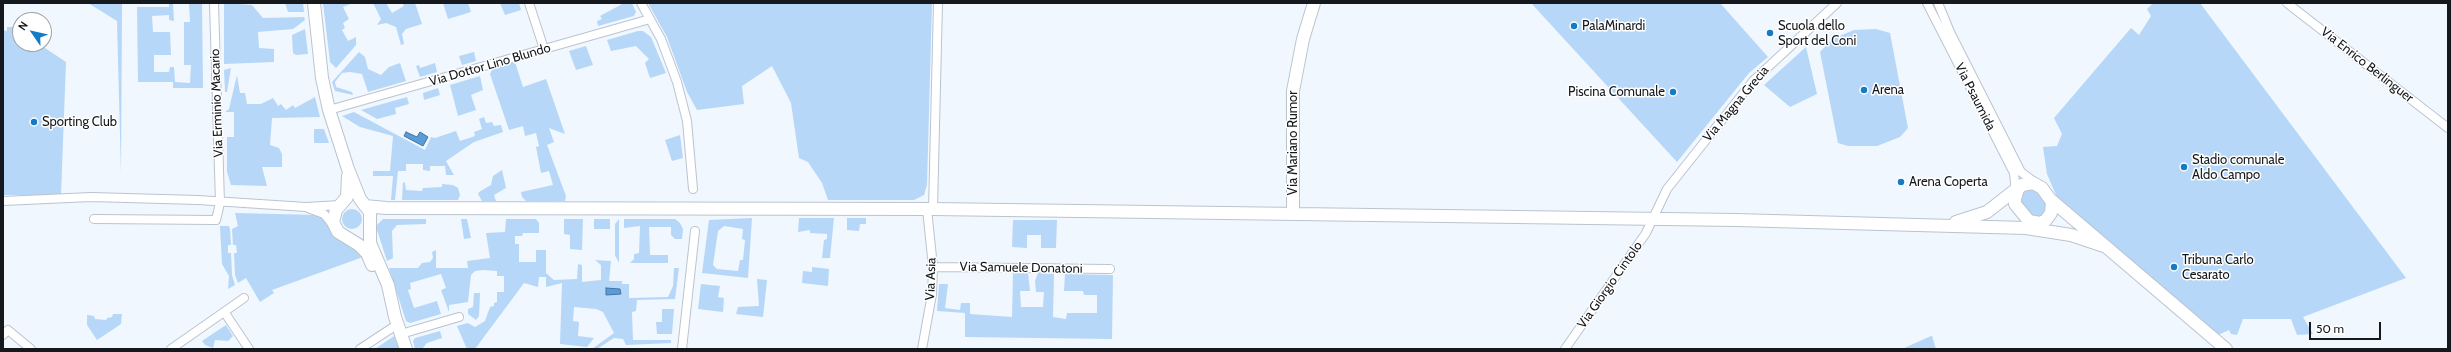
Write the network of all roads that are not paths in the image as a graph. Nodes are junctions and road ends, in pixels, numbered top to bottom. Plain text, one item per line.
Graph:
1 (214, 3) edge
2 (314, 3) edge
3 (529, 3) edge
4 (641, 3) edge
5 (938, 3) edge
6 (1314, 3) edge
7 (1837, 3) edge
8 (1927, 3) edge
9 (1938, 3) edge
10 (2287, 3) edge
11 (650, 19) junction
12 (544, 49) junction
13 (330, 110) junction
14 (2448, 128) edge
15 (348, 169) junction
16 (2038, 185) junction
17 (693, 189) dead end
18 (2018, 189) junction
19 (2050, 199) junction
20 (3, 201) edge
21 (220, 203) junction
22 (341, 204) junction
23 (364, 205) junction
24 (306, 207) junction
25 (386, 208) junction
26 (930, 209) junction
27 (1293, 214) junction
28 (94, 219) dead end
29 (1652, 220) junction
30 (370, 224) junction
31 (2034, 225) junction
32 (1941, 226) junction
33 (335, 228) junction
34 (695, 231) dead end
35 (348, 238) junction
36 (2104, 246) junction
37 (933, 267) junction
38 (1110, 268) dead end
39 (244, 298) dead end
40 (225, 313) junction
41 (459, 317) dead end
42 (398, 325) junction
43 (3, 335) edge
44 (31, 349) edge
45 (171, 349) edge
46 (249, 349) edge
47 (360, 349) edge
48 (406, 349) edge
49 (682, 349) edge
50 (922, 349) edge
51 (1566, 349) edge
52 (2226, 349) edge

1 - 21 street, Via Erminio Macario
2 - 13 main road
3 - 12 street
4 - 11 street
5 - 26 street, Via Asia
6 - 27 main road, Via Mariano Rumor
7 - 29 street, Via Magna Grecia
8 - 18 street, Via Psaumida
9 - 16 street, Via Psaumida
10 - 14 street, Via Enrico Berlinguer
11 - 12 street, Via Dottor Lino Blundo
11 - 17 street
12 - 13 street, Via Dottor Lino Blundo
13 - 15 main road
15 - 22 main road
15 - 23 main road
16 - 18 main road
16 - 19 main road
18 - 31 main road
18 - 32 main road
19 - 31 main road
19 - 36 main road
20 - 21 street
21 - 24 street
21 - 28 street
22 - 23 main road
22 - 24 street
22 - 33 main road
23 - 25 main road
23 - 30 main road
24 - 33 street
25 - 26 main road
25 - 30 main road
26 - 27 main road
26 - 37 street, Via Asia
27 - 29 main road
29 - 32 main road
29 - 51 street, Via Giorgio Cintolo
30 - 35 main road
30 - 42 main road
31 - 32 main road
31 - 36 main road
33 - 35 main road
34 - 49 street
35 - 42 main road
36 - 52 main road
37 - 38 street, Via Samuele Donatoni
37 - 50 street, Via Asia
39 - 40 street
40 - 45 street
40 - 46 street
41 - 42 street
42 - 47 street
42 - 48 main road
43 - 44 street

